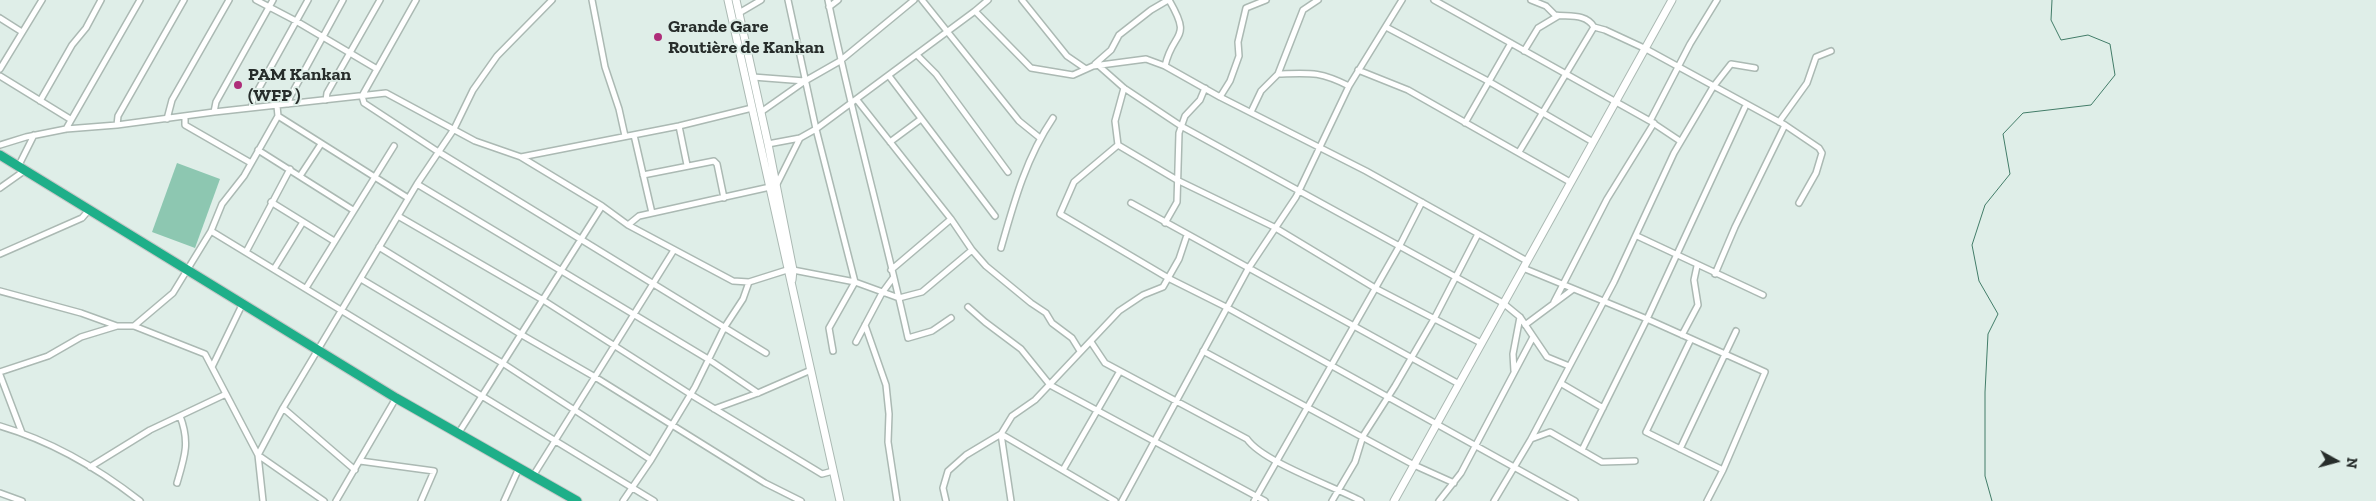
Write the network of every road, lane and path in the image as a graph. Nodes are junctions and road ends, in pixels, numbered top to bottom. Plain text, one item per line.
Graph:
1 (42, 0) edge
2 (102, 0) edge
3 (140, 0) edge
4 (184, 0) edge
5 (229, 0) edge
6 (256, 0) edge
7 (273, 0) edge
8 (308, 0) edge
9 (343, 0) edge
10 (380, 0) edge
11 (416, 0) edge
12 (552, 0) edge
13 (592, 0) edge
14 (728, 0) edge
15 (736, 0) edge
16 (761, 0) edge
17 (788, 0) edge
18 (828, 0) edge
19 (838, 0) edge
20 (914, 0) edge
21 (922, 0) edge
22 (988, 0) edge
23 (1022, 0) edge
24 (1169, 0) edge
25 (1266, 0) edge
26 (1318, 0) edge
27 (1402, 0) edge
28 (1434, 0) edge
29 (1531, 0) edge
30 (1672, 0) edge
31 (1717, 0) edge
32 (268, 7) junction
33 (829, 7) junction
34 (975, 11) junction
35 (739, 13) junction
36 (1559, 16) junction
37 (0, 18) edge
38 (296, 20) junction
39 (1386, 26) junction
40 (1594, 27) junction
41 (22, 32) junction
42 (948, 32) junction
43 (324, 37) junction
44 (1510, 43) junction
45 (1646, 49) junction
46 (1524, 51) junction
47 (1831, 51) dead end
48 (349, 53) junction
49 (917, 55) junction
50 (840, 61) junction
51 (1096, 65) junction
52 (1165, 66) junction
53 (1678, 67) junction
54 (1754, 68) dead end
55 (0, 69) edge
56 (377, 69) junction
57 (1086, 69) junction
58 (1358, 70) junction
59 (1278, 74) junction
60 (1566, 75) junction
61 (0, 76) edge
62 (889, 76) junction
63 (753, 77) junction
64 (1488, 80) junction
65 (805, 81) junction
66 (1349, 86) junction
67 (1713, 86) junction
68 (1124, 88) junction
69 (1205, 88) junction
70 (362, 96) junction
71 (1220, 97) junction
72 (326, 100) junction
73 (40, 101) junction
74 (855, 102) junction
75 (1616, 102) junction
76 (288, 104) junction
77 (1746, 105) junction
78 (277, 106) junction
79 (251, 108) junction
80 (752, 108) junction
81 (214, 112) junction
82 (761, 112) junction
83 (1251, 112) junction
84 (1543, 112) junction
85 (278, 116) junction
86 (185, 117) junction
87 (167, 118) junction
88 (1053, 118) dead end
89 (70, 119) junction
90 (921, 119) junction
91 (1652, 122) junction
92 (1778, 122) junction
93 (1465, 123) junction
94 (117, 125) junction
95 (1785, 125) junction
96 (679, 126) junction
97 (1181, 126) junction
98 (66, 129) junction
99 (454, 129) junction
100 (816, 129) junction
101 (34, 135) junction
102 (634, 135) junction
103 (625, 136) junction
104 (800, 138) junction
105 (1040, 138) junction
106 (1680, 141) junction
107 (890, 142) junction
108 (1594, 142) junction
109 (321, 144) junction
110 (768, 144) junction
111 (1118, 144) junction
112 (0, 145) edge
113 (1319, 145) junction
114 (394, 146) dead end
115 (258, 150) junction
116 (437, 151) junction
117 (1519, 152) junction
118 (0, 155) edge
119 (521, 157) junction
120 (251, 163) junction
121 (687, 165) junction
122 (22, 169) junction
123 (290, 170) junction
124 (1008, 172) dead end
125 (643, 175) junction
126 (300, 176) junction
127 (375, 177) junction
128 (1177, 180) junction
129 (1570, 182) junction
130 (416, 184) junction
131 (774, 186) junction
132 (0, 188) edge
133 (1299, 190) junction
134 (408, 198) junction
135 (724, 198) junction
136 (271, 202) junction
137 (1422, 202) junction
138 (1131, 203) dead end
139 (1799, 203) dead end
140 (602, 206) junction
141 (354, 210) junction
142 (88, 211) junction
143 (652, 213) junction
144 (398, 216) junction
145 (995, 216) dead end
146 (951, 219) junction
147 (303, 222) junction
148 (1165, 223) junction
149 (628, 225) junction
150 (1274, 228) junction
151 (211, 231) junction
152 (1478, 234) junction
153 (1187, 235) junction
154 (1637, 236) junction
155 (580, 239) junction
156 (334, 241) junction
157 (1400, 245) junction
158 (379, 247) junction
159 (1001, 248) dead end
160 (674, 250) junction
161 (972, 250) junction
162 (246, 252) junction
163 (0, 254) edge
164 (1675, 255) junction
165 (1525, 265) junction
166 (1697, 266) junction
167 (274, 269) junction
168 (1248, 269) junction
169 (188, 270) junction
170 (562, 270) junction
171 (790, 270) junction
172 (892, 270) junction
173 (1715, 274) junction
174 (1456, 276) junction
175 (893, 278) junction
176 (361, 279) junction
177 (1170, 279) junction
178 (749, 282) junction
179 (855, 282) junction
180 (652, 285) junction
181 (1563, 286) junction
182 (306, 288) junction
183 (1375, 288) junction
184 (1572, 290) junction
185 (0, 291) edge
186 (882, 293) junction
187 (1763, 295) dead end
188 (899, 298) junction
189 (543, 300) junction
190 (1604, 301) junction
191 (1554, 302) junction
192 (1503, 303) junction
193 (242, 305) junction
194 (968, 307) dead end
195 (1226, 307) junction
196 (342, 310) junction
197 (634, 315) junction
198 (1520, 317) junction
199 (951, 318) dead end
200 (1434, 319) junction
201 (1647, 319) junction
202 (865, 325) junction
203 (1525, 325) junction
204 (117, 326) junction
205 (134, 326) junction
206 (1353, 327) junction
207 (724, 328) junction
208 (1736, 331) dead end
209 (522, 335) junction
210 (1682, 335) junction
211 (1533, 337) junction
212 (1691, 339) junction
213 (856, 342) dead end
214 (1091, 342) junction
215 (1481, 343) junction
216 (614, 346) junction
217 (317, 349) junction
218 (833, 351) dead end
219 (1080, 351) junction
220 (1203, 351) junction
221 (766, 353) dead end
222 (1726, 354) junction
223 (1411, 358) junction
224 (708, 359) junction
225 (504, 364) junction
226 (1331, 365) junction
227 (1568, 366) junction
228 (212, 367) junction
229 (811, 370) junction
230 (1120, 371) junction
231 (1514, 373) junction
232 (0, 374) edge
233 (595, 377) junction
234 (1459, 384) junction
235 (1562, 384) junction
236 (1050, 385) junction
237 (758, 393) junction
238 (226, 394) junction
239 (690, 394) junction
240 (484, 397) junction
241 (396, 398) junction
242 (1387, 398) junction
243 (1175, 402) junction
244 (1308, 407) junction
245 (283, 408) junction
246 (714, 408) junction
247 (1603, 408) junction
248 (576, 410) junction
249 (1096, 410) junction
250 (180, 416) junction
251 (671, 425) junction
252 (1436, 425) junction
253 (0, 426) edge
254 (22, 433) junction
255 (1001, 434) junction
256 (458, 435) junction
257 (1363, 436) junction
258 (1531, 439) junction
259 (557, 440) junction
260 (1155, 442) junction
261 (1475, 447) junction
262 (1680, 448) junction
263 (1582, 450) junction
264 (258, 455) junction
265 (651, 460) junction
266 (1276, 460) junction
267 (360, 462) junction
268 (1635, 462) dead end
269 (1414, 465) junction
270 (90, 467) junction
271 (520, 468) junction
272 (1514, 468) junction
273 (355, 470) junction
274 (1063, 470) junction
275 (1723, 470) junction
276 (833, 471) junction
277 (533, 476) junction
278 (177, 482) dead end
279 (1454, 483) junction
280 (632, 487) junction
281 (1339, 490) junction
282 (0, 493) edge
283 (566, 499) edge
284 (1255, 499) edge
285 (19, 501) edge
286 (140, 501) edge
287 (263, 501) edge
288 (324, 501) edge
289 (336, 501) edge
290 (421, 501) edge
291 (504, 501) edge
292 (577, 501) edge
293 (624, 501) edge
294 (654, 501) edge
295 (801, 501) edge
296 (840, 501) edge
297 (897, 501) edge
298 (946, 501) edge
299 (1011, 501) edge
300 (1115, 501) edge
301 (1122, 501) edge
302 (1265, 501) edge
303 (1332, 501) edge
304 (1361, 501) edge
305 (1394, 501) edge
306 (1439, 501) edge
307 (1494, 501) edge
308 (1575, 501) edge
309 (1707, 501) edge

1 - 41 street
2 - 73 street
3 - 89 street
4 - 94 street
5 - 87 street
6 - 32 street
7 - 32 street
8 - 38 street
9 - 43 street
10 - 48 street
11 - 56 street
12 - 99 street
13 - 103 street
14 - 80 main road
15 - 35 main road
16 - 35 street
17 - 65 street
18 - 33 street
19 - 33 street
20 - 50 street
21 - 42 street
22 - 34 street
23 - 57 street
24 - 51 street
24 - 52 street
25 - 71 street
26 - 59 street
27 - 39 street
28 - 44 street
29 - 36 street
30 - 45 main road
31 - 53 street
32 - 38 street
32 - 81 street
33 - 50 street
34 - 42 street
34 - 57 street
35 - 63 main road
36 - 40 street
36 - 46 street
37 - 41 street
38 - 43 street
38 - 79 street
39 - 58 street
39 - 64 street
40 - 45 street
40 - 60 street
41 - 55 street
42 - 49 street
42 - 105 street
43 - 48 street
43 - 76 street
44 - 46 street
44 - 64 street
45 - 53 street
45 - 75 main road
46 - 60 street
47 - 92 street
48 - 56 street
48 - 72 street
49 - 62 street
49 - 124 street
50 - 65 street
50 - 74 street
51 - 52 street
51 - 57 street
51 - 68 street
52 - 69 street
53 - 67 street
53 - 91 street
54 - 67 street
56 - 70 street
58 - 66 street
58 - 93 street
59 - 66 street
59 - 83 street
60 - 75 street
60 - 84 street
61 - 73 street
62 - 74 street
62 - 90 street
63 - 65 street
63 - 82 main road
64 - 84 street
64 - 93 street
65 - 82 street
65 - 100 street
66 - 113 street
67 - 77 street
67 - 106 street
68 - 97 street
68 - 111 street
69 - 71 street
69 - 97 street
70 - 72 street
70 - 99 street
70 - 116 street
71 - 83 street
72 - 76 street
73 - 89 street
74 - 100 street
74 - 107 street
74 - 172 street
75 - 91 street
75 - 108 main road
76 - 78 street
77 - 92 street
77 - 164 street
78 - 79 street
78 - 85 street
79 - 81 street
80 - 96 street
80 - 131 main road
81 - 86 street
82 - 110 main road
83 - 113 street
84 - 108 street
84 - 117 street
85 - 109 street
85 - 115 street
86 - 87 street
86 - 120 street
87 - 94 street
88 - 105 street
89 - 98 street
90 - 107 street
90 - 145 street
91 - 106 street
91 - 181 street
92 - 95 street
93 - 117 street
94 - 98 street
95 - 139 street
95 - 173 street
96 - 102 street
96 - 121 street
97 - 128 street
97 - 133 street
98 - 101 street
99 - 116 street
99 - 119 street
100 - 104 street
100 - 179 street
101 - 112 street
101 - 122 street
102 - 103 street
102 - 125 street
103 - 119 street
104 - 110 street
104 - 131 street
105 - 159 street
106 - 154 street
107 - 146 street
108 - 129 main road
109 - 126 street
109 - 127 street
110 - 131 main road
111 - 128 street
111 - 177 street
113 - 133 street
113 - 137 street
114 - 127 street
115 - 120 street
115 - 123 street
116 - 130 street
116 - 155 street
117 - 129 street
118 - 122 highway
119 - 140 street
120 - 151 street
121 - 125 street
121 - 135 street
122 - 132 street
122 - 142 highway
123 - 126 street
123 - 136 street
125 - 143 street
126 - 141 street
127 - 134 street
127 - 141 street
128 - 148 street
128 - 150 street
129 - 165 main road
130 - 134 street
130 - 170 street
131 - 135 street
131 - 171 main road
133 - 150 street
133 - 157 street
134 - 144 street
135 - 143 street
136 - 147 street
136 - 162 street
137 - 152 street
137 - 157 street
138 - 148 street
140 - 149 street
140 - 155 street
141 - 156 street
142 - 163 street
142 - 169 highway
143 - 149 street
144 - 158 street
144 - 189 street
146 - 161 street
146 - 172 street
147 - 156 street
147 - 167 street
148 - 153 street
149 - 160 street
150 - 168 street
150 - 183 street
151 - 162 street
151 - 169 street
152 - 165 street
152 - 174 street
153 - 168 street
153 - 177 street
154 - 164 street
154 - 190 street
155 - 170 street
155 - 180 street
156 - 182 street
157 - 174 street
157 - 183 street
158 - 176 street
158 - 209 street
160 - 178 street
160 - 180 street
161 - 188 street
161 - 219 street
162 - 167 street
164 - 166 street
164 - 201 street
165 - 181 street
165 - 192 main road
166 - 173 street
166 - 210 street
167 - 182 street
168 - 195 street
168 - 206 street
169 - 193 highway
169 - 205 street
170 - 189 street
170 - 197 street
171 - 178 street
171 - 179 street
171 - 229 main road
172 - 175 street
173 - 187 street
174 - 192 street
174 - 200 street
175 - 186 street
175 - 188 street
176 - 196 street
176 - 225 street
177 - 195 street
177 - 214 street
178 - 207 street
179 - 186 street
179 - 218 street
180 - 197 street
180 - 207 street
181 - 184 street
181 - 191 street
182 - 196 street
183 - 200 street
183 - 206 street
184 - 190 street
184 - 191 street
185 - 204 street
186 - 188 street
186 - 202 street
188 - 199 street
189 - 209 street
189 - 216 street
190 - 201 street
190 - 227 street
191 - 203 street
192 - 198 street
192 - 215 main road
193 - 217 highway
193 - 228 street
194 - 236 street
195 - 220 street
195 - 226 street
196 - 217 street
196 - 240 street
197 - 216 street
197 - 224 street
198 - 203 street
198 - 231 street
200 - 215 street
200 - 223 street
201 - 210 street
201 - 247 street
202 - 213 street
202 - 297 street
203 - 211 street
204 - 205 street
204 - 232 street
205 - 228 street
206 - 223 street
206 - 226 street
207 - 221 street
207 - 224 street
208 - 222 street
209 - 225 street
209 - 233 street
210 - 212 street
211 - 227 street
211 - 231 street
212 - 222 street
212 - 262 street
214 - 219 street
214 - 230 street
215 - 234 main road
216 - 233 street
216 - 239 street
217 - 241 highway
217 - 245 street
219 - 236 street
220 - 243 street
220 - 244 street
222 - 262 street
222 - 275 street
223 - 234 street
223 - 242 street
224 - 237 street
224 - 239 street
225 - 240 street
225 - 248 street
226 - 242 street
226 - 244 street
227 - 235 street
228 - 238 street
229 - 237 street
229 - 276 main road
230 - 243 street
230 - 249 street
231 - 261 street
232 - 254 street
233 - 248 street
233 - 251 street
234 - 252 main road
235 - 247 street
235 - 258 street
236 - 249 street
236 - 255 street
237 - 246 street
238 - 250 street
238 - 264 street
239 - 246 street
239 - 251 street
240 - 256 street
240 - 259 street
241 - 256 highway
241 - 267 street
242 - 252 street
242 - 257 street
243 - 260 street
243 - 266 street
244 - 257 street
244 - 266 street
245 - 264 street
245 - 273 street
246 - 276 street
247 - 263 street
248 - 259 street
248 - 265 street
249 - 260 street
249 - 274 street
250 - 270 street
250 - 278 street
251 - 265 street
251 - 295 street
252 - 261 street
252 - 269 main road
253 - 254 street
254 - 270 street
255 - 274 street
255 - 298 street
255 - 299 street
256 - 271 highway
257 - 269 street
257 - 281 street
258 - 263 street
258 - 272 street
259 - 277 street
259 - 280 street
260 - 284 street
260 - 301 street
261 - 272 street
261 - 279 street
262 - 275 street
263 - 268 street
264 - 287 street
264 - 288 street
265 - 280 street
266 - 281 street
266 - 284 street
267 - 273 street
267 - 290 street
269 - 279 street
269 - 305 main road
270 - 286 street
271 - 277 highway
271 - 291 street
272 - 307 street
272 - 308 street
273 - 289 street
274 - 300 street
275 - 309 street
276 - 296 main road
277 - 283 highway
279 - 306 street
280 - 293 street
280 - 294 street
281 - 303 street
281 - 304 street
282 - 285 street
283 - 292 highway
284 - 302 street

